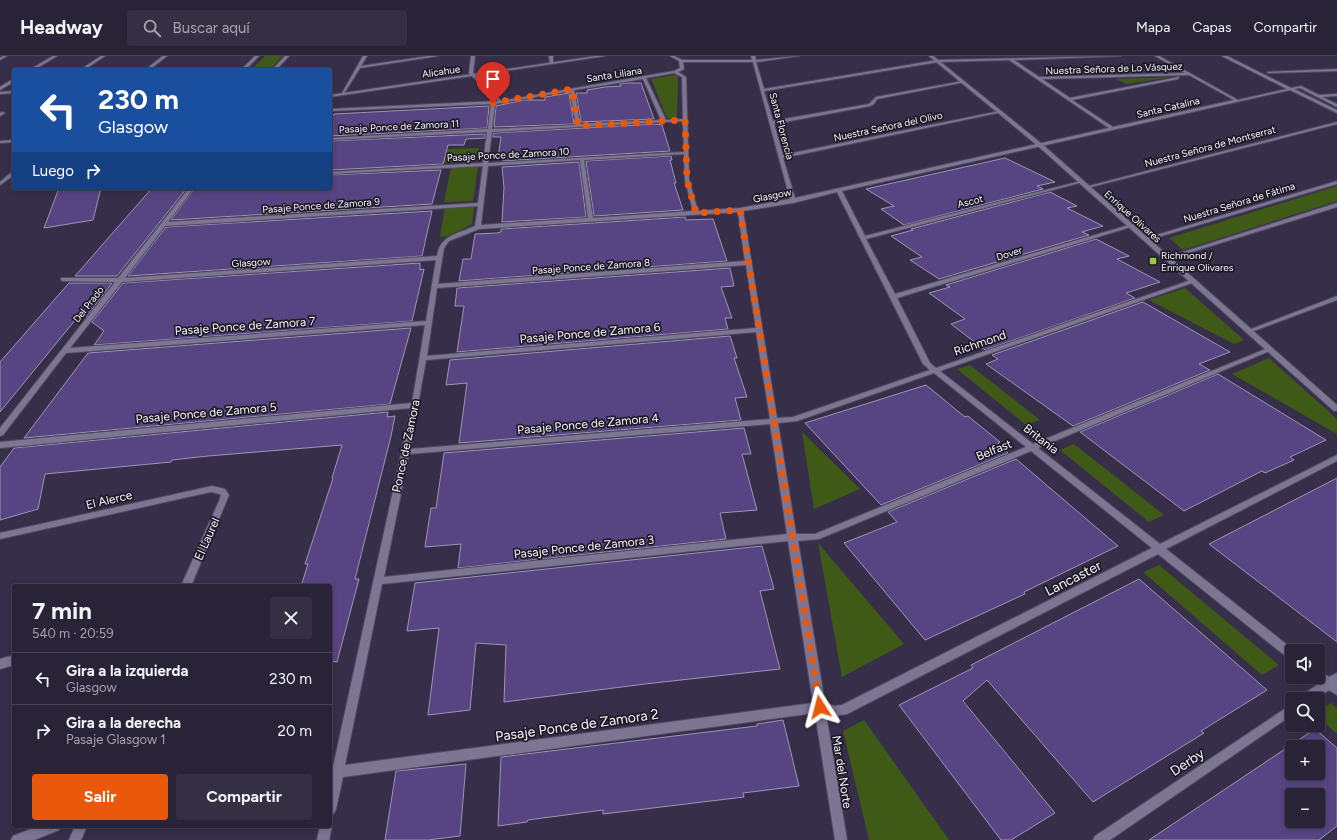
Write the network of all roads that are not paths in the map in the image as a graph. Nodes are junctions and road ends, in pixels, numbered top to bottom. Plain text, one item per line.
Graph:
1 (5, 56) edge
2 (55, 56) edge
3 (103, 56) edge
4 (165, 56) edge
5 (257, 56) edge
6 (287, 56) edge
7 (365, 56) edge
8 (436, 56) edge
9 (473, 56) edge
10 (551, 56) edge
11 (603, 56) edge
12 (672, 56) edge
13 (797, 56) edge
14 (932, 56) edge
15 (1119, 56) edge
16 (1157, 56) edge
17 (1224, 56) edge
18 (1235, 56) edge
19 (0, 59) edge
20 (754, 59) edge
21 (1010, 59) junction
22 (682, 61) junction
23 (938, 61) junction
24 (552, 64) junction
25 (359, 66) junction
26 (1255, 66) dead end
27 (34, 68) edge
28 (85, 68) edge
29 (150, 68) edge
30 (245, 68) edge
31 (276, 68) edge
32 (1262, 69) dead end
33 (1337, 70) edge
34 (675, 72) junction
35 (1269, 72) junction
36 (1173, 74) junction
37 (1191, 74) junction
38 (472, 75) junction
39 (644, 77) junction
40 (1038, 78) junction
41 (1180, 78) junction
42 (1281, 78) dead end
43 (12, 81) edge
44 (963, 82) junction
45 (1294, 84) dead end
46 (1300, 87) junction
47 (0, 89) edge
48 (572, 89) junction
49 (1291, 89) junction
50 (762, 90) junction
51 (12, 92) edge
52 (0, 93) edge
53 (342, 94) junction
54 (1337, 95) edge
55 (332, 96) edge
56 (1306, 96) junction
57 (1318, 96) junction
58 (1069, 99) junction
59 (499, 100) junction
60 (1238, 100) junction
61 (493, 103) junction
62 (1337, 106) edge
63 (332, 110) edge
64 (1000, 112) junction
65 (1337, 112) edge
66 (685, 120) junction
67 (664, 121) junction
68 (771, 123) junction
69 (1337, 123) edge
70 (578, 126) junction
71 (1113, 129) junction
72 (488, 130) junction
73 (332, 139) edge
74 (12, 141) edge
75 (0, 142) edge
76 (1040, 145) junction
77 (686, 153) junction
78 (781, 157) junction
79 (582, 159) junction
80 (484, 164) junction
81 (332, 173) edge
82 (12, 175) edge
83 (1081, 182) junction
84 (1337, 182) edge
85 (0, 184) edge
86 (1087, 187) junction
87 (190, 190) edge
88 (839, 190) junction
89 (793, 201) junction
90 (480, 204) junction
91 (1337, 205) edge
92 (740, 210) junction
93 (696, 213) junction
94 (591, 220) junction
95 (164, 224) junction
96 (1131, 226) junction
97 (478, 227) junction
98 (863, 238) junction
99 (1146, 239) junction
100 (439, 258) junction
101 (1167, 258) junction
102 (748, 263) junction
103 (63, 279) dead end
104 (120, 280) junction
105 (1193, 281) junction
106 (434, 286) junction
107 (892, 296) junction
108 (1337, 298) edge
109 (429, 323) junction
110 (759, 330) junction
111 (1250, 331) junction
112 (1270, 349) junction
113 (64, 351) junction
114 (423, 358) junction
115 (934, 371) junction
116 (415, 405) junction
117 (1337, 409) edge
118 (773, 419) junction
119 (0, 433) edge
120 (0, 445) edge
121 (1032, 448) junction
122 (405, 452) junction
123 (1337, 458) edge
124 (222, 491) joint
125 (0, 536) edge
126 (792, 537) junction
127 (1159, 549) junction
128 (378, 581) junction
129 (187, 584) edge
130 (1285, 649) edge
131 (12, 661) edge
132 (0, 664) edge
133 (1325, 679) edge
134 (1334, 684) edge
135 (1319, 692) edge
136 (820, 707) junction
137 (1285, 714) edge
138 (338, 772) junction
139 (332, 800) edge
140 (50, 828) edge
141 (80, 828) edge
142 (326, 828) edge
143 (17, 840) edge
144 (75, 840) edge
145 (323, 840) edge
146 (841, 840) edge
147 (1099, 840) edge

1 - 19 street
2 - 27 street
3 - 28 street
4 - 29 street
5 - 30 street
6 - 31 street
7 - 25 street
8 - 25 street
9 - 38 street
10 - 24 street
11 - 24 street, Alicahue
12 - 22 street
13 - 20 street
14 - 23 street, Enrique Olivares
15 - 21 street
16 - 37 street
17 - 49 street
18 - 26 street
20 - 22 street
20 - 50 street, Santa Florencia
21 - 23 street
21 - 40 street
22 - 34 street
23 - 44 street, Enrique Olivares
23 - 50 street
24 - 38 street, Alicahue
25 - 53 street
32 - 35 street
33 - 35 street
34 - 39 street, Santa Liliana
34 - 66 street
35 - 42 street
36 - 37 street, Nuestra Señora de Lo Vásquez
36 - 40 street, Nuestra Señora de Lo Vásquez
36 - 41 street
37 - 41 street
37 - 60 street
38 - 53 street, Alicahue
38 - 59 street
39 - 48 street, Santa Liliana
39 - 67 street
40 - 58 street
41 - 58 street
43 - 47 street
44 - 64 street, Enrique Olivares
44 - 68 street
45 - 46 street
46 - 49 street, Santa Catalina
46 - 57 street
48 - 59 street, Santa Liliana
48 - 70 street
49 - 56 street
49 - 60 street, Santa Catalina
50 - 68 street, Santa Florencia
51 - 52 street
53 - 55 street, Alicahue
54 - 57 street
56 - 57 street
56 - 65 street
57 - 62 street
58 - 71 street
59 - 61 street, Santa Liliana
60 - 71 street, Santa Catalina
61 - 63 street
61 - 72 street
64 - 76 street, Enrique Olivares
64 - 78 street, Nuestra Señora del Olivo
66 - 67 street, Pasaje Ponce de Zamora 11
66 - 77 street
67 - 70 street, Pasaje Ponce de Zamora 11
68 - 78 street, Santa Florencia
69 - 86 street, Nuestra Señora de Montserrat
70 - 72 street, Pasaje Ponce de Zamora 11
71 - 76 street, Santa Catalina
72 - 73 street, Pasaje Ponce de Zamora 11
72 - 80 street
74 - 75 street
76 - 83 street, Enrique Olivares
76 - 88 street, Glasgow
77 - 79 street, Pasaje Ponce de Zamora 10
77 - 93 street
78 - 89 street, Santa Florencia
79 - 80 street, Pasaje Ponce de Zamora 10
79 - 94 street
80 - 81 street, Pasaje Ponce de Zamora 10
80 - 90 street
82 - 85 street
83 - 86 street, Enrique Olivares
83 - 98 street, Ascot
84 - 99 street, Nuestra Señora de Fátima
86 - 96 street, Enrique Olivares
87 - 95 street, Del Prado
88 - 89 street, Glasgow
88 - 98 street, Britania
89 - 92 street, Glasgow
90 - 95 street, Pasaje Ponce de Zamora 9
90 - 97 street
91 - 101 street
92 - 93 street, Glasgow
92 - 102 street, Mar del Norte
93 - 94 street, Glasgow
94 - 97 street, Glasgow
95 - 104 street, Del Prado
96 - 99 street, Enrique Olivares
96 - 107 street, Dover
97 - 100 street, Ponce de Zamora
98 - 107 street, Britania
99 - 101 street, Enrique Olivares
100 - 104 street, Glasgow
100 - 106 street, Ponce de Zamora
101 - 105 street, Enrique Olivares
102 - 106 street, Pasaje Ponce de Zamora 8
102 - 110 street, Mar del Norte
103 - 104 street, Glasgow
104 - 113 street, Del Prado
105 - 111 street, Enrique Olivares
105 - 115 street, Richmond
106 - 109 street, Ponce de Zamora
107 - 115 street, Britania
108 - 111 street
109 - 113 street, Pasaje Ponce de Zamora 7
109 - 114 street, Ponce de Zamora
110 - 114 street, Pasaje Ponce de Zamora 6
110 - 118 street, Mar del Norte
111 - 112 street, Enrique Olivares
112 - 117 street, Enrique Olivares
112 - 121 street, Belfast
113 - 119 street, Del Prado
114 - 116 street, Ponce de Zamora
115 - 118 street, Richmond
115 - 121 street, Britania
116 - 120 street, Pasaje Ponce de Zamora 5
116 - 122 street, Ponce de Zamora
118 - 122 street, Pasaje Ponce de Zamora 4
118 - 126 street, Mar del Norte
121 - 126 street, Belfast
121 - 127 street, Britania
122 - 128 street, Ponce de Zamora
123 - 127 street, Lancaster
124 - 125 street, El Alerce
124 - 129 street, El Laurel
126 - 128 street, Pasaje Ponce de Zamora 3
126 - 136 street, Mar del Norte
127 - 130 street, Britania
127 - 136 street, Lancaster
128 - 138 street, Ponce de Zamora
131 - 132 street
133 - 134 street
134 - 135 street
136 - 138 street, Pasaje Ponce de Zamora 2
136 - 146 street, Mar del Norte
137 - 147 street, Derby
138 - 139 street, Ponce de Zamora
140 - 143 street
141 - 144 street
142 - 145 street

